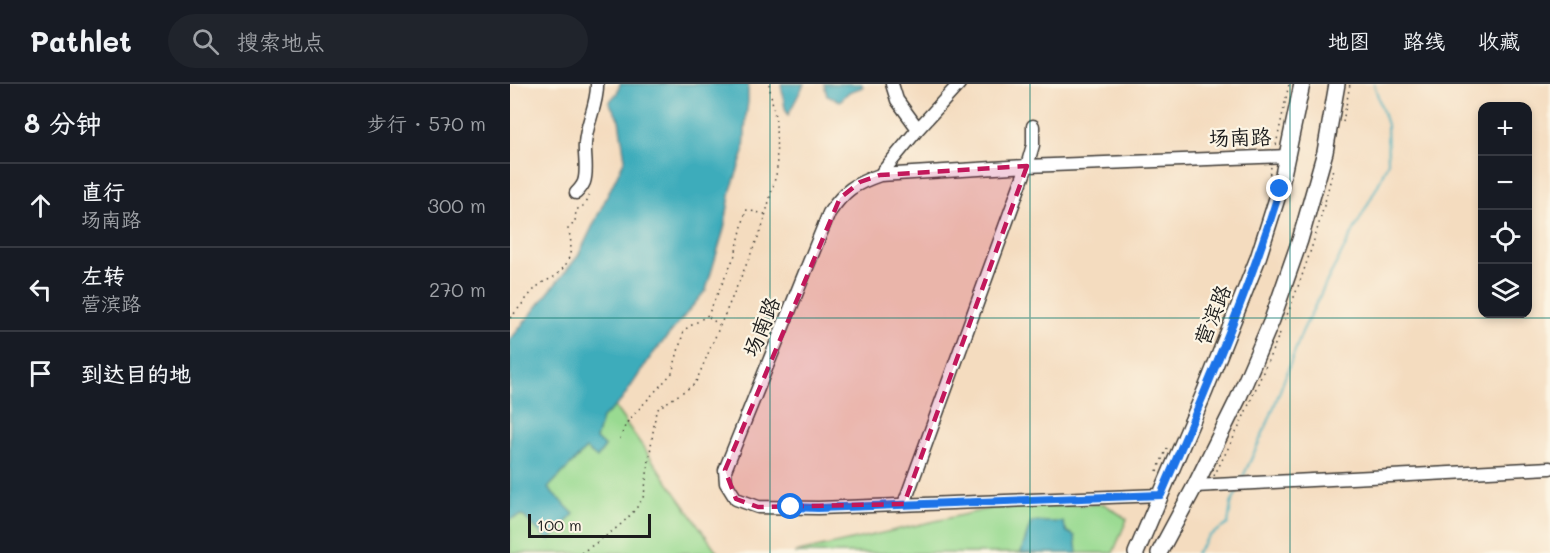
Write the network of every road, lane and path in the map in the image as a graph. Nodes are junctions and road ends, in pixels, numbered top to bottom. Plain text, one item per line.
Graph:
1 (597, 84) edge
2 (769, 84) edge
3 (892, 84) edge
4 (958, 84) edge
5 (1289, 84) edge
6 (1302, 84) edge
7 (1337, 84) edge
8 (1033, 126) dead end
9 (918, 129) junction
10 (1281, 156) junction
11 (1028, 166) junction
12 (880, 175) junction
13 (591, 187) dead end
14 (1266, 191) dead end
15 (576, 193) dead end
16 (766, 214) junction
17 (708, 315) junction
18 (510, 318) edge
19 (720, 326) junction
20 (620, 439) dead end
21 (1169, 443) dead end
22 (1550, 468) edge
23 (1156, 474) dead end
24 (1195, 486) junction
25 (1161, 495) junction
26 (904, 504) junction
27 (581, 553) edge
28 (1136, 553) edge
29 (1159, 553) edge

1 - 15 street
2 - 16 path
3 - 9 street
4 - 9 street
5 - 10 path
6 - 10 main road, 营滨路
7 - 24 main road
8 - 11 street
9 - 12 street
10 - 11 street, 场南路
10 - 14 path
10 - 25 main road, 营滨路
11 - 12 street, 场南路
11 - 26 street
12 - 26 street, 场南路
13 - 18 path
16 - 17 path
16 - 19 path
17 - 19 path
17 - 20 path
19 - 27 path
21 - 23 path
22 - 24 street
24 - 29 main road
25 - 26 street, 场南路
25 - 28 main road, 营滨路

